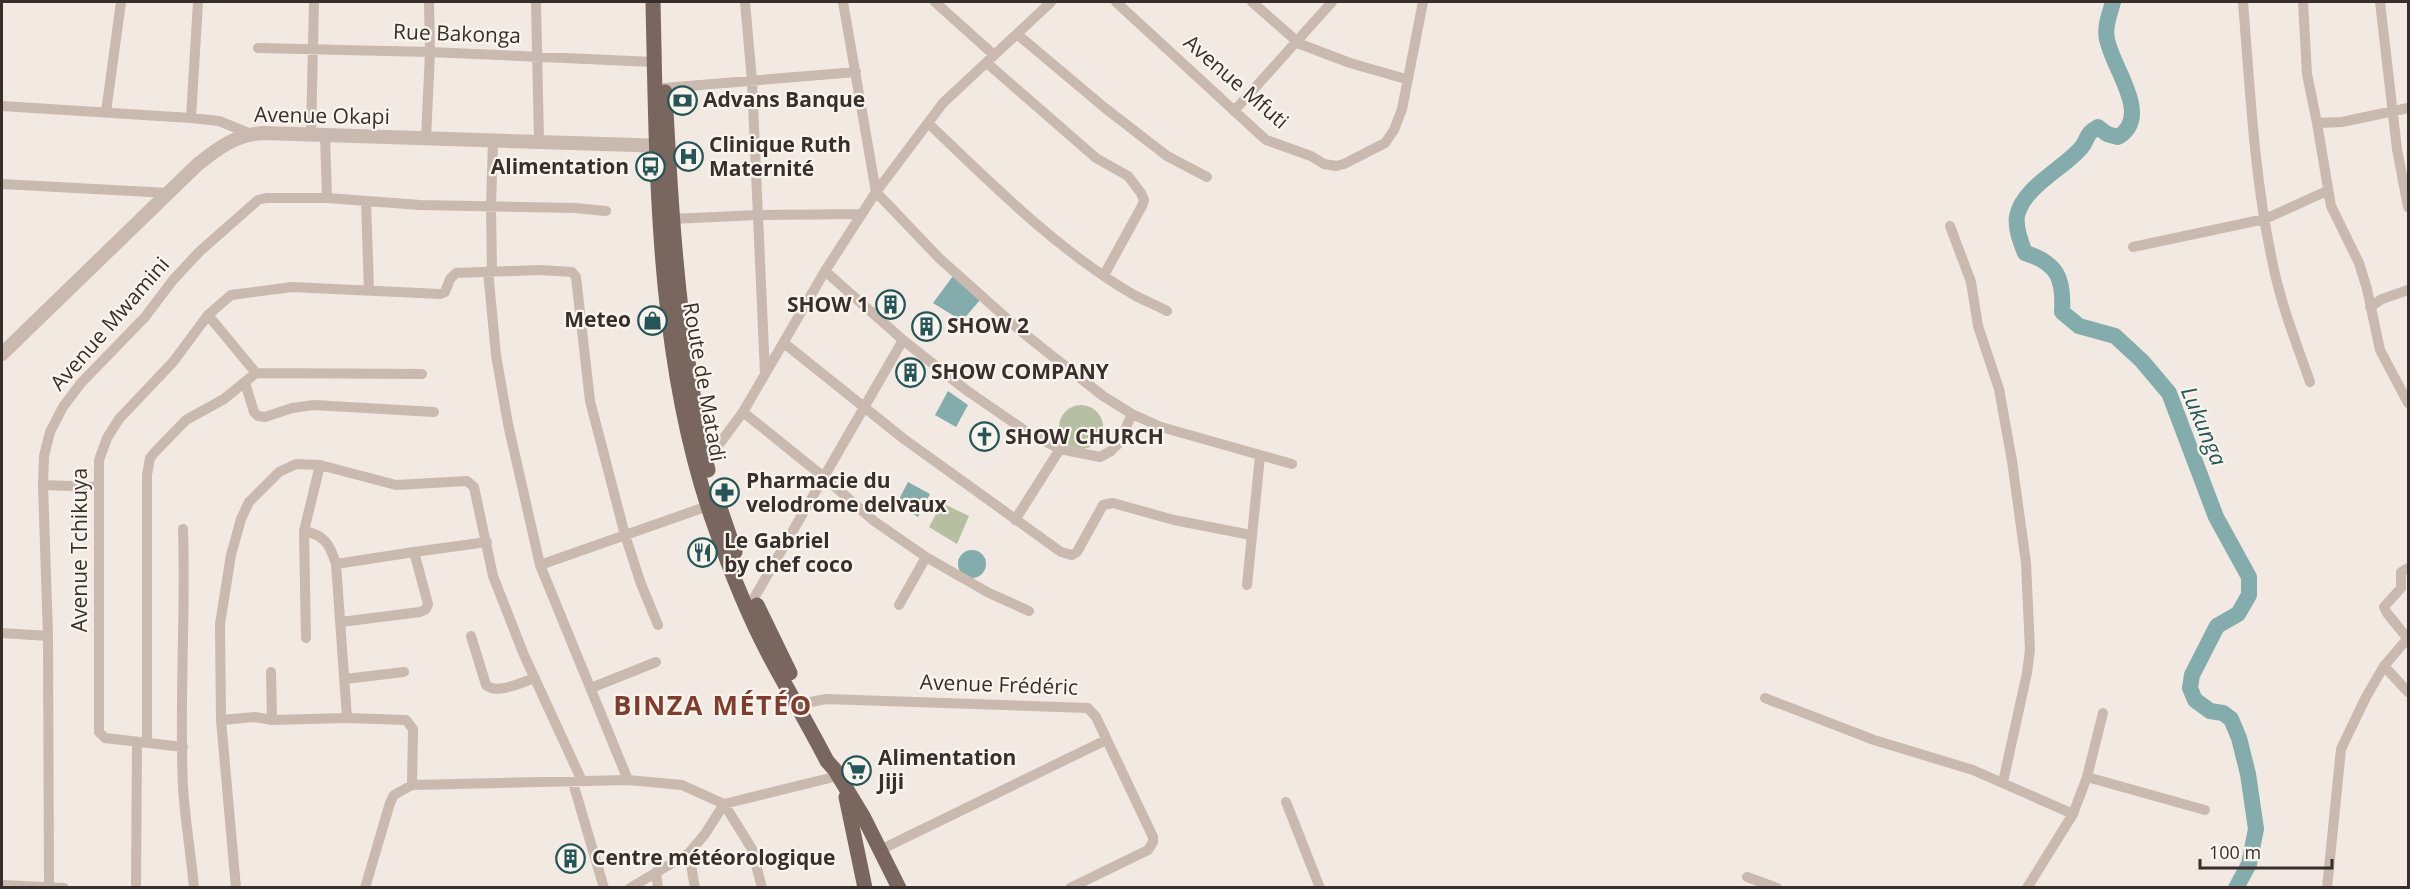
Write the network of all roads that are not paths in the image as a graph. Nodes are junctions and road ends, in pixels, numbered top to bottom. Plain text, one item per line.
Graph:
1 (121, 2) edge
2 (198, 2) edge
3 (314, 2) edge
4 (429, 2) edge
5 (536, 2) edge
6 (653, 2) edge
7 (662, 2) edge
8 (745, 2) edge
9 (843, 2) edge
10 (935, 2) edge
11 (1052, 2) edge
12 (1116, 2) edge
13 (1252, 2) edge
14 (1332, 2) edge
15 (1423, 2) edge
16 (2244, 2) edge
17 (2303, 2) edge
18 (2380, 2) edge
19 (1017, 34) junction
20 (1295, 41) junction
21 (258, 48) dead end
22 (313, 50) junction
23 (430, 52) junction
24 (538, 56) junction
25 (991, 59) junction
26 (654, 62) junction
27 (856, 72) junction
28 (1406, 79) junction
29 (752, 81) junction
30 (664, 87) junction
31 (2, 106) edge
32 (2409, 108) edge
33 (1234, 111) junction
34 (2393, 111) junction
35 (106, 112) junction
36 (191, 118) junction
37 (928, 123) junction
38 (2317, 123) junction
39 (251, 134) junction
40 (318, 135) junction
41 (426, 139) junction
42 (493, 141) junction
43 (539, 141) junction
44 (662, 146) junction
45 (1207, 177) dead end
46 (2, 184) edge
47 (2327, 191) junction
48 (876, 192) junction
49 (168, 193) junction
50 (327, 198) junction
51 (366, 202) junction
52 (491, 207) junction
53 (2409, 207) edge
54 (606, 211) dead end
55 (862, 214) junction
56 (758, 215) junction
57 (671, 219) junction
58 (2265, 219) junction
59 (1950, 226) dead end
60 (2133, 248) dead end
61 (490, 271) junction
62 (825, 271) junction
63 (1104, 275) junction
64 (369, 290) junction
65 (2409, 290) edge
66 (2370, 307) junction
67 (1167, 311) dead end
68 (208, 315) junction
69 (677, 325) junction
70 (903, 340) junction
71 (784, 343) junction
72 (2, 354) edge
73 (256, 373) junction
74 (422, 374) dead end
75 (765, 374) junction
76 (2310, 382) dead end
77 (245, 383) junction
78 (2409, 403) edge
79 (863, 407) junction
80 (434, 412) dead end
81 (743, 412) junction
82 (1131, 414) junction
83 (1060, 449) junction
84 (1260, 456) junction
85 (1292, 464) dead end
86 (320, 465) junction
87 (703, 467) junction
88 (825, 477) junction
89 (43, 485) junction
90 (98, 487) junction
91 (708, 506) junction
92 (1015, 520) junction
93 (183, 529) dead end
94 (304, 531) junction
95 (625, 535) junction
96 (1251, 535) junction
97 (487, 542) junction
98 (414, 552) junction
99 (926, 557) junction
100 (336, 564) junction
101 (540, 565) junction
102 (2409, 568) edge
103 (1247, 585) dead end
104 (754, 598) junction
105 (899, 605) dead end
106 (1029, 611) dead end
107 (758, 620) junction
108 (342, 622) junction
109 (658, 625) dead end
110 (2, 633) edge
111 (48, 636) junction
112 (471, 636) dead end
113 (306, 638) dead end
114 (2408, 638) edge
115 (656, 663) dead end
116 (2384, 666) junction
117 (271, 672) dead end
118 (404, 672) dead end
119 (535, 678) junction
120 (345, 679) junction
121 (591, 688) junction
122 (2409, 692) edge
123 (1766, 698) dead end
124 (805, 702) junction
125 (2103, 713) dead end
126 (347, 718) junction
127 (221, 720) junction
128 (272, 720) junction
129 (1106, 740) junction
130 (142, 743) junction
131 (183, 747) junction
132 (2087, 777) junction
133 (839, 778) junction
134 (628, 780) junction
135 (578, 782) junction
136 (2003, 782) junction
137 (412, 785) junction
138 (1286, 802) dead end
139 (724, 804) junction
140 (2205, 810) dead end
141 (2073, 814) junction
142 (880, 850) junction
143 (689, 853) junction
144 (888, 866) junction
145 (656, 872) junction
146 (862, 872) junction
147 (1747, 877) dead end
148 (2, 885) edge
149 (49, 886) edge
150 (63, 888) edge
151 (136, 888) edge
152 (194, 888) edge
153 (236, 888) edge
154 (365, 888) edge
155 (604, 888) edge
156 (630, 888) edge
157 (658, 888) edge
158 (695, 888) edge
159 (762, 888) edge
160 (865, 888) edge
161 (899, 888) edge
162 (1070, 888) edge
163 (1320, 888) edge
164 (1777, 888) edge
165 (2027, 888) edge
166 (2327, 888) edge

1 - 35 street
2 - 36 street
3 - 22 street
4 - 23 street
5 - 24 street
6 - 26 main road, Route de Matadi
7 - 30 main road, Route de Matadi
8 - 29 street
9 - 27 street
10 - 25 street
11 - 19 street
12 - 33 street, Avenue Mfuti
13 - 20 street
14 - 20 street
15 - 28 street
16 - 58 street
17 - 38 street
18 - 34 street
19 - 25 street
19 - 45 street
20 - 28 street
20 - 33 street
21 - 22 street, Rue Bakonga
22 - 23 street, Rue Bakonga
22 - 40 street
23 - 24 street, Rue Bakonga
23 - 41 street
24 - 26 street, Rue Bakonga
24 - 43 street
25 - 37 street
25 - 63 street
26 - 44 main road, Route de Matadi
27 - 29 street
27 - 48 street
28 - 33 street, Avenue Mfuti
29 - 30 street
29 - 56 street
30 - 44 main road, Route de Matadi
31 - 35 street
32 - 34 street
34 - 38 street
34 - 53 street
35 - 36 street
36 - 39 street
37 - 48 street
37 - 63 street
38 - 47 street
39 - 40 street, Avenue Okapi
39 - 49 street, Avenue Okapi
40 - 41 street, Avenue Okapi
40 - 50 street
41 - 42 street, Avenue Okapi
42 - 43 street, Avenue Okapi
42 - 52 street
43 - 44 street, Avenue Okapi
44 - 57 main road, Route de Matadi
44 - 69 main road, Route de Matadi
46 - 49 street
47 - 58 street
47 - 66 street
48 - 55 street
48 - 82 street
49 - 72 street, Avenue Okapi
50 - 51 street, Avenue Mwamini
50 - 89 street, Avenue Mwamini
51 - 52 street, Avenue Mwamini
51 - 64 street
52 - 54 street, Avenue Mwamini
52 - 61 street
55 - 56 street
55 - 62 street
56 - 57 street
56 - 75 street
57 - 69 main road, Route de Matadi
58 - 60 street
58 - 76 street
59 - 136 street
61 - 64 street, Avenue Tchikuya
61 - 95 street, Avenue Tchikuya
61 - 101 street
62 - 70 street
62 - 71 street
63 - 67 street
64 - 68 street, Avenue Tchikuya
65 - 66 street
66 - 78 street
68 - 73 street
68 - 90 street, Avenue Tchikuya
69 - 87 main road, Route de Matadi
70 - 79 street
70 - 83 street
71 - 75 street
71 - 79 street
73 - 74 street
73 - 77 street
75 - 81 street
77 - 80 street
77 - 130 street
79 - 88 street
79 - 92 street
81 - 87 street
81 - 88 street
82 - 83 street
82 - 84 street
83 - 92 street
84 - 85 street
84 - 96 street
86 - 94 street
86 - 97 street
86 - 127 street
87 - 91 main road, Route de Matadi
87 - 104 main road, Route de Matadi
88 - 99 street
88 - 104 street
89 - 90 street
89 - 111 street, Avenue Mwamini
90 - 130 street, Avenue Tchikuya
91 - 95 street
91 - 107 main road, Route de Matadi
92 - 96 street
93 - 131 street
94 - 100 street
94 - 113 street
95 - 101 street
95 - 109 street
96 - 103 street
97 - 98 street
97 - 119 street
98 - 100 street
98 - 108 street
99 - 105 street
99 - 106 street
100 - 108 street
101 - 121 street
102 - 114 street
104 - 107 main road, Route de Matadi
107 - 124 main road, Route de Matadi
107 - 133 main road, Route de Matadi
108 - 120 street
110 - 111 street
111 - 149 street, Avenue Mwamini
112 - 119 street
114 - 116 street
115 - 121 street
116 - 122 street
116 - 166 street
117 - 128 street
118 - 120 street
119 - 135 street
120 - 126 street
121 - 134 street
123 - 136 street
124 - 129 street, Avenue Frédéric
124 - 133 main road, Route de Matadi
125 - 132 street
126 - 128 street
126 - 137 street
127 - 128 street
127 - 153 street
129 - 142 street
129 - 162 street, Avenue Frédéric
130 - 131 street, Avenue Tchikuya
130 - 151 street
131 - 152 street
132 - 140 street
132 - 141 street
133 - 139 street
133 - 142 main road, Route de Matadi
133 - 146 main road
134 - 135 street
134 - 139 street
135 - 137 street
135 - 155 street
136 - 141 street
137 - 154 street
138 - 163 street
139 - 143 street
139 - 159 street
141 - 165 street
142 - 144 main road, Route de Matadi
143 - 145 street
143 - 158 street
144 - 146 main road
144 - 161 main road, Route de Matadi
145 - 156 street
145 - 157 street
146 - 160 main road
147 - 164 street
148 - 149 street
149 - 150 street

